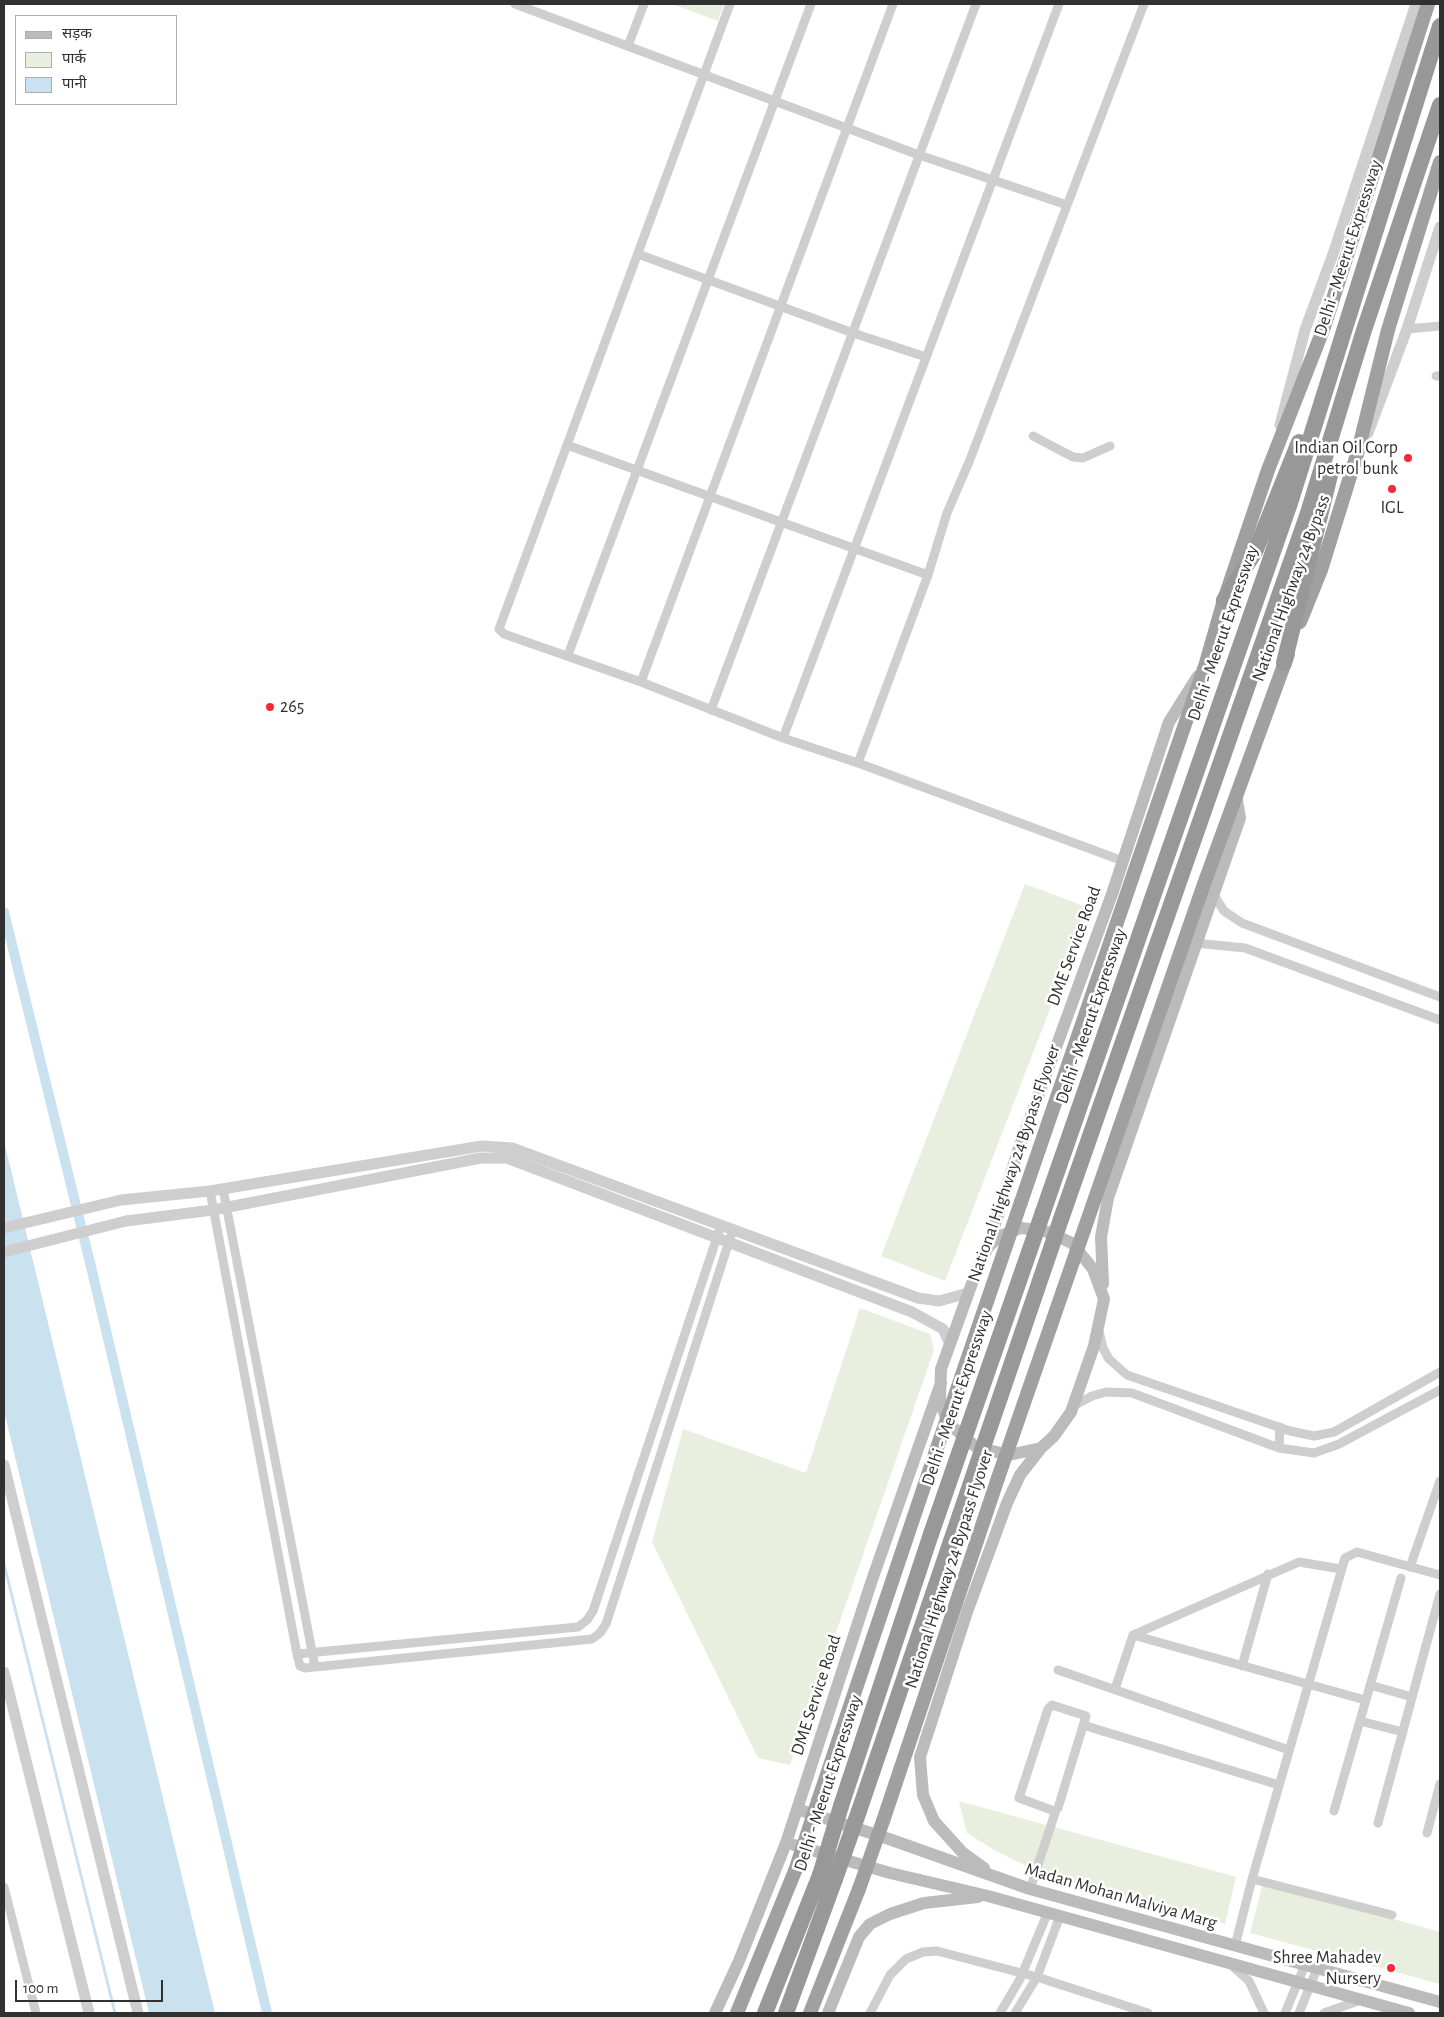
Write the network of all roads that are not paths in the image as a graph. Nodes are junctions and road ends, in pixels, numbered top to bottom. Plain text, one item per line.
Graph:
1 (515, 4) edge
2 (644, 4) edge
3 (730, 4) edge
4 (811, 4) edge
5 (894, 4) edge
6 (976, 4) edge
7 (1059, 4) edge
8 (1144, 4) edge
9 (1416, 4) edge
10 (1426, 10) edge
11 (1440, 26) edge
12 (628, 46) junction
13 (704, 74) junction
14 (775, 101) junction
15 (1440, 105) edge
16 (847, 128) junction
17 (919, 155) junction
18 (1440, 162) edge
19 (992, 181) junction
20 (1067, 205) junction
21 (1440, 227) edge
22 (638, 254) junction
23 (708, 280) junction
24 (781, 307) junction
25 (1440, 326) edge
26 (1344, 327) junction
27 (1407, 329) junction
28 (1364, 330) junction
29 (853, 333) junction
30 (926, 357) junction
31 (1033, 436) dead end
32 (567, 445) junction
33 (1110, 446) dead end
34 (1358, 451) junction
35 (637, 470) junction
36 (1268, 470) junction
37 (710, 496) junction
38 (782, 522) junction
39 (854, 549) junction
40 (928, 575) junction
41 (1224, 600) junction
42 (568, 655) junction
43 (1284, 663) junction
44 (1206, 664) junction
45 (641, 682) junction
46 (711, 710) junction
47 (783, 738) junction
48 (858, 763) junction
49 (1236, 794) junction
50 (1123, 861) junction
51 (1214, 895) junction
52 (1195, 943) junction
53 (1440, 997) edge
54 (1440, 1020) edge
55 (223, 1189) junction
56 (210, 1191) junction
57 (226, 1207) junction
58 (213, 1210) junction
59 (721, 1225) junction
60 (4, 1228) edge
61 (732, 1229) junction
62 (717, 1237) junction
63 (728, 1242) junction
64 (988, 1247) junction
65 (4, 1252) edge
66 (968, 1293) junction
67 (1104, 1300) junction
68 (1098, 1328) junction
69 (950, 1344) junction
70 (1440, 1372) edge
71 (941, 1383) junction
72 (1440, 1390) edge
73 (1073, 1406) junction
74 (1280, 1427) junction
75 (1041, 1448) junction
76 (1279, 1448) junction
77 (4, 1465) edge
78 (1440, 1482) edge
79 (1410, 1566) junction
80 (1341, 1568) junction
81 (1268, 1574) junction
82 (1440, 1575) edge
83 (1400, 1578) dead end
84 (1440, 1594) edge
85 (1133, 1635) junction
86 (312, 1653) junction
87 (297, 1654) junction
88 (1242, 1666) junction
89 (315, 1667) junction
90 (1058, 1670) dead end
91 (4, 1672) edge
92 (1309, 1685) junction
93 (1370, 1685) junction
94 (1115, 1689) junction
95 (1412, 1696) junction
96 (1365, 1700) junction
97 (1360, 1721) junction
98 (1083, 1725) junction
99 (1403, 1732) junction
100 (1289, 1750) junction
101 (1440, 1784) edge
102 (1279, 1785) junction
103 (797, 1809) junction
104 (1056, 1810) junction
105 (1334, 1811) dead end
106 (1378, 1823) dead end
107 (1427, 1833) dead end
108 (786, 1843) junction
109 (828, 1877) junction
110 (1000, 1878) junction
111 (1252, 1879) junction
112 (4, 1887) edge
113 (1030, 1889) junction
114 (988, 1896) junction
115 (1048, 1912) junction
116 (1392, 1915) dead end
117 (1060, 1916) junction
118 (1235, 1946) junction
119 (1228, 1963) junction
120 (1311, 1967) junction
121 (1022, 1973) junction
122 (1037, 1977) junction
123 (1303, 1984) junction
124 (1362, 2000) junction
125 (1440, 2002) edge
126 (36, 2013) edge
127 (89, 2013) edge
128 (138, 2013) edge
129 (715, 2013) edge
130 (737, 2013) edge
131 (764, 2013) edge
132 (786, 2013) edge
133 (810, 2013) edge
134 (828, 2013) edge
135 (870, 2013) edge
136 (1000, 2013) edge
137 (1015, 2013) edge
138 (1148, 2013) edge
139 (1264, 2013) edge
140 (1286, 2013) edge
141 (1299, 2013) edge
142 (1324, 2013) edge
143 (1409, 2013) edge

1 - 12 street
2 - 12 street
3 - 13 street
4 - 14 street
5 - 16 street
6 - 17 street
7 - 19 street
8 - 20 street
9 - 36 street
10 - 36 highway
11 - 26 highway, Delhi - Meerut Expressway
12 - 13 street
13 - 14 street
13 - 22 street
14 - 16 street
14 - 23 street
15 - 28 highway, Delhi - Meerut Expressway
16 - 17 street
16 - 24 street
17 - 19 street
17 - 29 street
18 - 34 highway, National Highway 24 Bypass
19 - 20 street
19 - 30 street
20 - 40 street
21 - 27 street
22 - 23 street
22 - 32 street
23 - 24 street
23 - 35 street
24 - 29 street
24 - 37 street
25 - 27 street
26 - 41 highway
26 - 109 highway, Delhi - Meerut Expressway, bridge
27 - 34 street
28 - 43 highway
28 - 109 highway, Delhi - Meerut Expressway, bridge
29 - 30 street
29 - 38 street
30 - 39 street
31 - 33 street
32 - 35 street
32 - 42 street
34 - 43 highway, National Highway 24 Bypass
35 - 37 street
35 - 42 street
36 - 41 highway
37 - 38 street
37 - 45 street
38 - 39 street
38 - 46 street
39 - 40 street
39 - 47 street
40 - 48 street
41 - 44 highway
42 - 45 street
43 - 49 highway, National Highway 24 Bypass
44 - 50 main road, DME Service Road
44 - 130 highway, National Highway 24 Bypass Flyover, bridge
45 - 46 street
46 - 47 street
47 - 48 street
48 - 50 street
49 - 51 main road
49 - 133 highway, National Highway 24 Bypass Flyover, bridge
50 - 64 main road, DME Service Road
51 - 52 main road
51 - 53 street
52 - 54 street
52 - 67 main road
55 - 56 street
55 - 57 street
55 - 59 street
56 - 58 street
56 - 60 street
57 - 58 street
57 - 62 street
57 - 86 street
58 - 65 street
58 - 87 street
59 - 61 street
59 - 62 street
61 - 63 street
61 - 66 street
62 - 63 street
62 - 86 street
63 - 69 street
63 - 89 street
64 - 66 main road, DME Service Road
64 - 67 main road
66 - 69 main road, DME Service Road
67 - 68 main road
68 - 73 main road
68 - 74 street
69 - 71 main road, DME Service Road
70 - 74 street
71 - 75 main road
71 - 103 main road, DME Service Road
72 - 76 street
73 - 75 main road
73 - 76 street
74 - 76 street
75 - 110 main road
77 - 128 street
78 - 79 street
79 - 80 street
79 - 82 street
80 - 81 street
80 - 92 street
81 - 85 street
81 - 88 street
83 - 93 street
84 - 95 street
85 - 88 street
85 - 94 street
86 - 87 street
86 - 89 street
87 - 89 street
88 - 92 street
90 - 94 street
91 - 127 street
92 - 96 street
92 - 100 street
93 - 95 street
93 - 96 street
94 - 100 street
95 - 99 street
96 - 97 street
97 - 99 street
97 - 105 street
98 - 102 street
98 - 104 street
98 - 104 street
99 - 106 street
100 - 102 street
101 - 107 street
102 - 111 street
103 - 108 main road, DME Service Road
103 - 110 main road, Madan Mohan Malviya Marg
104 - 113 street
108 - 114 main road, Madan Mohan Malviya Marg
108 - 129 main road, DME Service Road
109 - 131 highway, Delhi - Meerut Expressway
109 - 132 highway, Delhi - Meerut Expressway
110 - 113 main road, Madan Mohan Malviya Marg
111 - 116 street
111 - 118 street
112 - 126 street
113 - 118 main road, Madan Mohan Malviya Marg
114 - 115 main road, Madan Mohan Malviya Marg
114 - 134 main road
115 - 117 main road, Madan Mohan Malviya Marg
115 - 121 street
117 - 119 main road, Madan Mohan Malviya Marg
117 - 122 street
118 - 120 main road, Madan Mohan Malviya Marg
119 - 123 main road, Madan Mohan Malviya Marg
119 - 139 street
120 - 123 street
120 - 125 main road, Madan Mohan Malviya Marg
121 - 122 street
121 - 135 street
121 - 136 street
122 - 137 street
122 - 138 street
123 - 124 main road, Madan Mohan Malviya Marg
123 - 140 street
123 - 141 street
124 - 142 street
124 - 143 main road, Madan Mohan Malviya Marg

